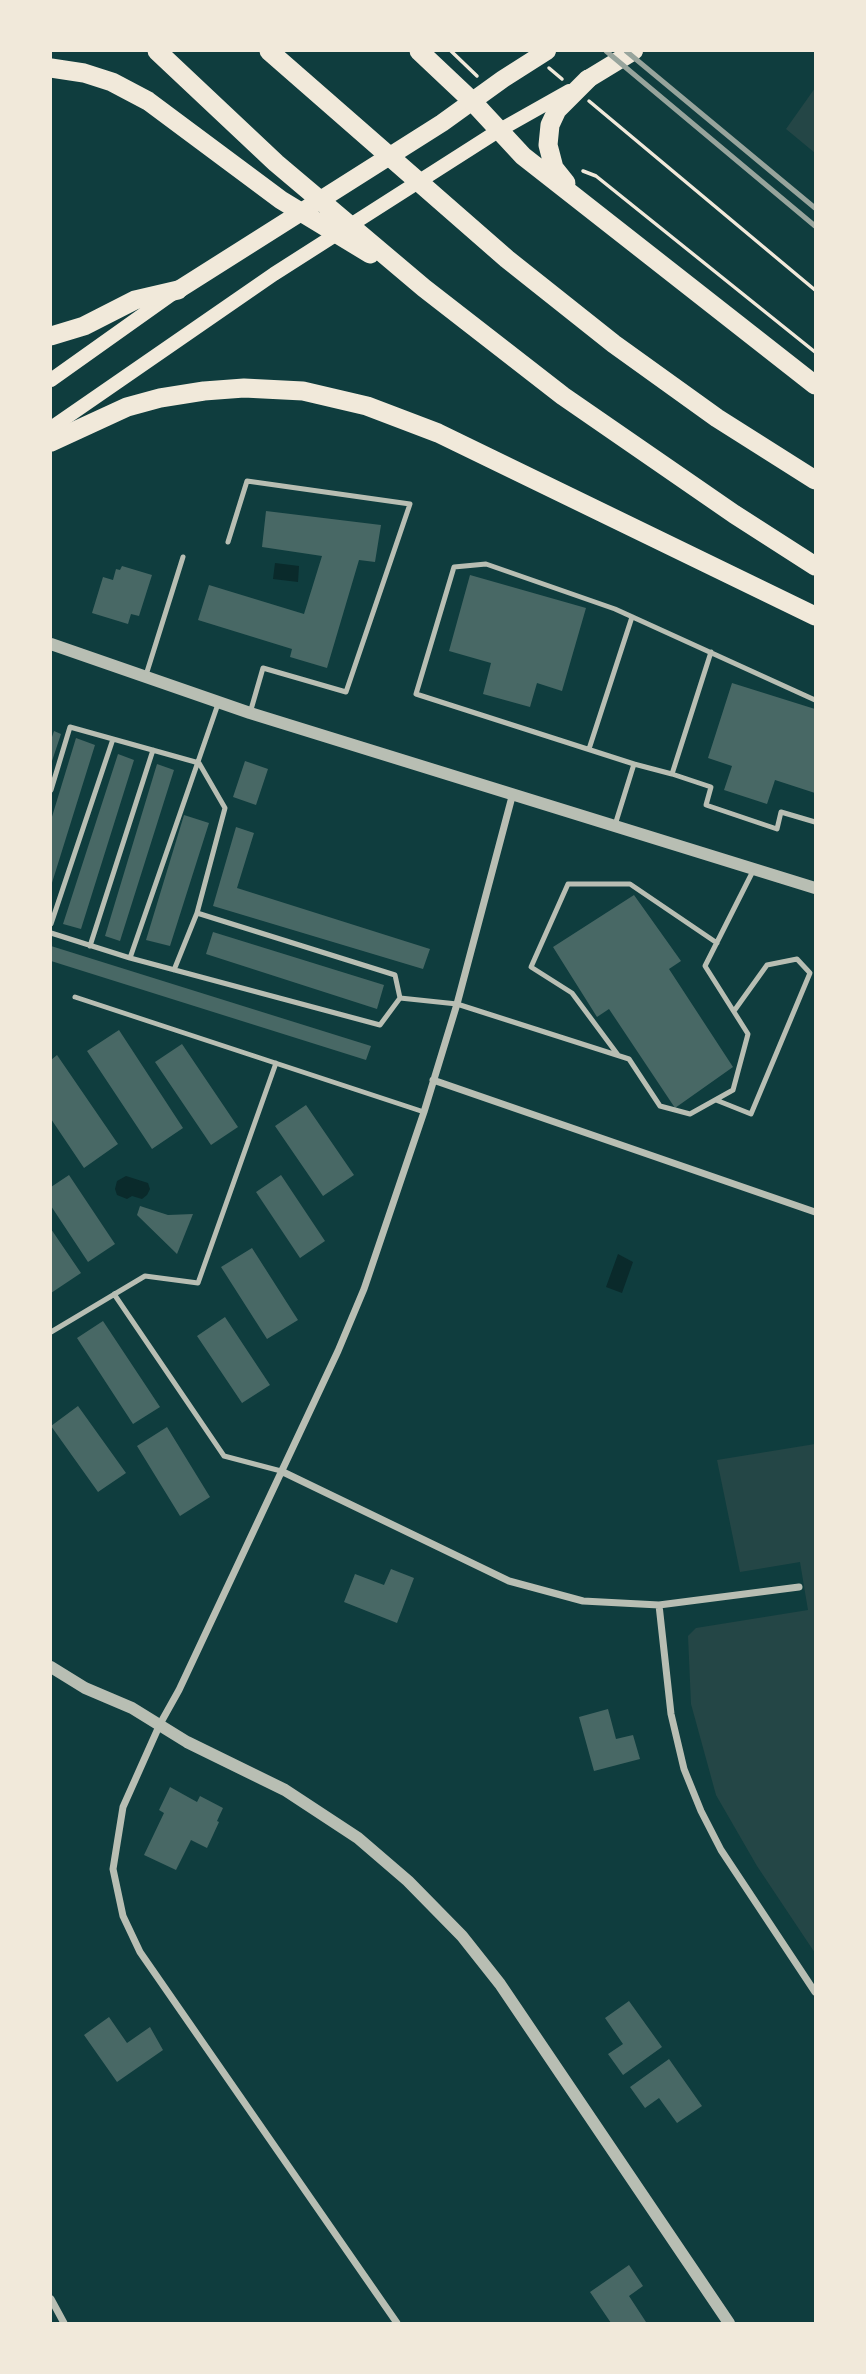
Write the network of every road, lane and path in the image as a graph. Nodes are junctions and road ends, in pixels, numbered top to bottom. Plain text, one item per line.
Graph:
1 (157, 51) edge
2 (269, 51) edge
3 (419, 51) edge
4 (451, 51) edge
5 (634, 51) edge
6 (543, 55) edge
7 (51, 68) edge
8 (497, 83) junction
9 (580, 87) junction
10 (472, 101) junction
11 (498, 131) junction
12 (583, 171) dead end
13 (580, 200) junction
14 (424, 288) junction
15 (178, 290) junction
16 (815, 290) edge
17 (51, 336) edge
18 (815, 352) edge
19 (51, 380) edge
20 (815, 385) edge
21 (51, 428) edge
22 (51, 442) edge
23 (815, 480) edge
24 (228, 542) dead end
25 (183, 557) dead end
26 (815, 566) edge
27 (632, 617) junction
28 (815, 617) edge
29 (51, 644) edge
30 (711, 652) junction
31 (145, 678) junction
32 (815, 700) edge
33 (219, 701) junction
34 (250, 713) junction
35 (113, 739) junction
36 (589, 749) junction
37 (153, 750) junction
38 (199, 763) junction
39 (634, 764) junction
40 (672, 774) junction
41 (51, 790) edge
42 (513, 793) junction
43 (815, 822) edge
44 (615, 825) junction
45 (754, 869) junction
46 (815, 888) edge
47 (197, 913) junction
48 (51, 924) edge
49 (51, 933) edge
50 (717, 943) junction
51 (90, 946) junction
52 (130, 958) junction
53 (174, 970) junction
54 (75, 996) dead end
55 (400, 998) junction
56 (457, 1004) junction
57 (734, 1011) junction
58 (618, 1055) junction
59 (276, 1063) junction
60 (433, 1080) junction
61 (716, 1100) junction
62 (424, 1112) junction
63 (815, 1212) edge
64 (114, 1294) junction
65 (51, 1332) edge
66 (281, 1471) junction
67 (799, 1587) dead end
68 (659, 1605) junction
69 (51, 1667) edge
70 (160, 1724) junction
71 (815, 1992) edge
72 (51, 2299) edge
73 (64, 2323) edge
74 (397, 2323) edge
75 (729, 2323) edge

1 - 14 highway
2 - 23 highway
3 - 10 highway
4 - 8 path
5 - 9 main road
6 - 8 main road
6 - 9 path
7 - 14 highway
8 - 10 main road
9 - 11 main road
9 - 13 highway
9 - 16 path
10 - 11 highway
10 - 15 main road
11 - 13 highway
11 - 21 main road
12 - 18 path
13 - 20 highway
14 - 26 highway
15 - 17 highway
15 - 19 main road
22 - 28 highway
24 - 34 lane
25 - 31 lane
27 - 30 lane
27 - 36 lane
27 - 36 lane
29 - 31 street
30 - 32 lane
30 - 40 lane
31 - 33 street
33 - 34 street
33 - 38 lane
34 - 42 street
35 - 37 lane
35 - 41 lane
35 - 48 lane
36 - 39 lane
37 - 38 lane
37 - 51 lane
38 - 47 lane
38 - 52 lane
39 - 40 lane
39 - 44 lane
40 - 43 lane
42 - 44 street
42 - 56 street
44 - 45 street
45 - 46 street
45 - 50 lane
47 - 53 lane
47 - 55 lane
49 - 51 lane
50 - 57 lane
50 - 58 lane
51 - 52 lane
52 - 53 lane
53 - 55 lane
54 - 59 lane
55 - 56 lane
56 - 58 lane
56 - 60 street
57 - 61 lane
57 - 61 lane
58 - 61 lane
59 - 62 lane
59 - 64 lane
60 - 62 street
60 - 63 street
62 - 66 street
64 - 65 lane
64 - 66 lane
66 - 68 street
66 - 70 street
67 - 68 street
68 - 71 street
69 - 70 street
70 - 74 street
70 - 75 street
72 - 73 street

